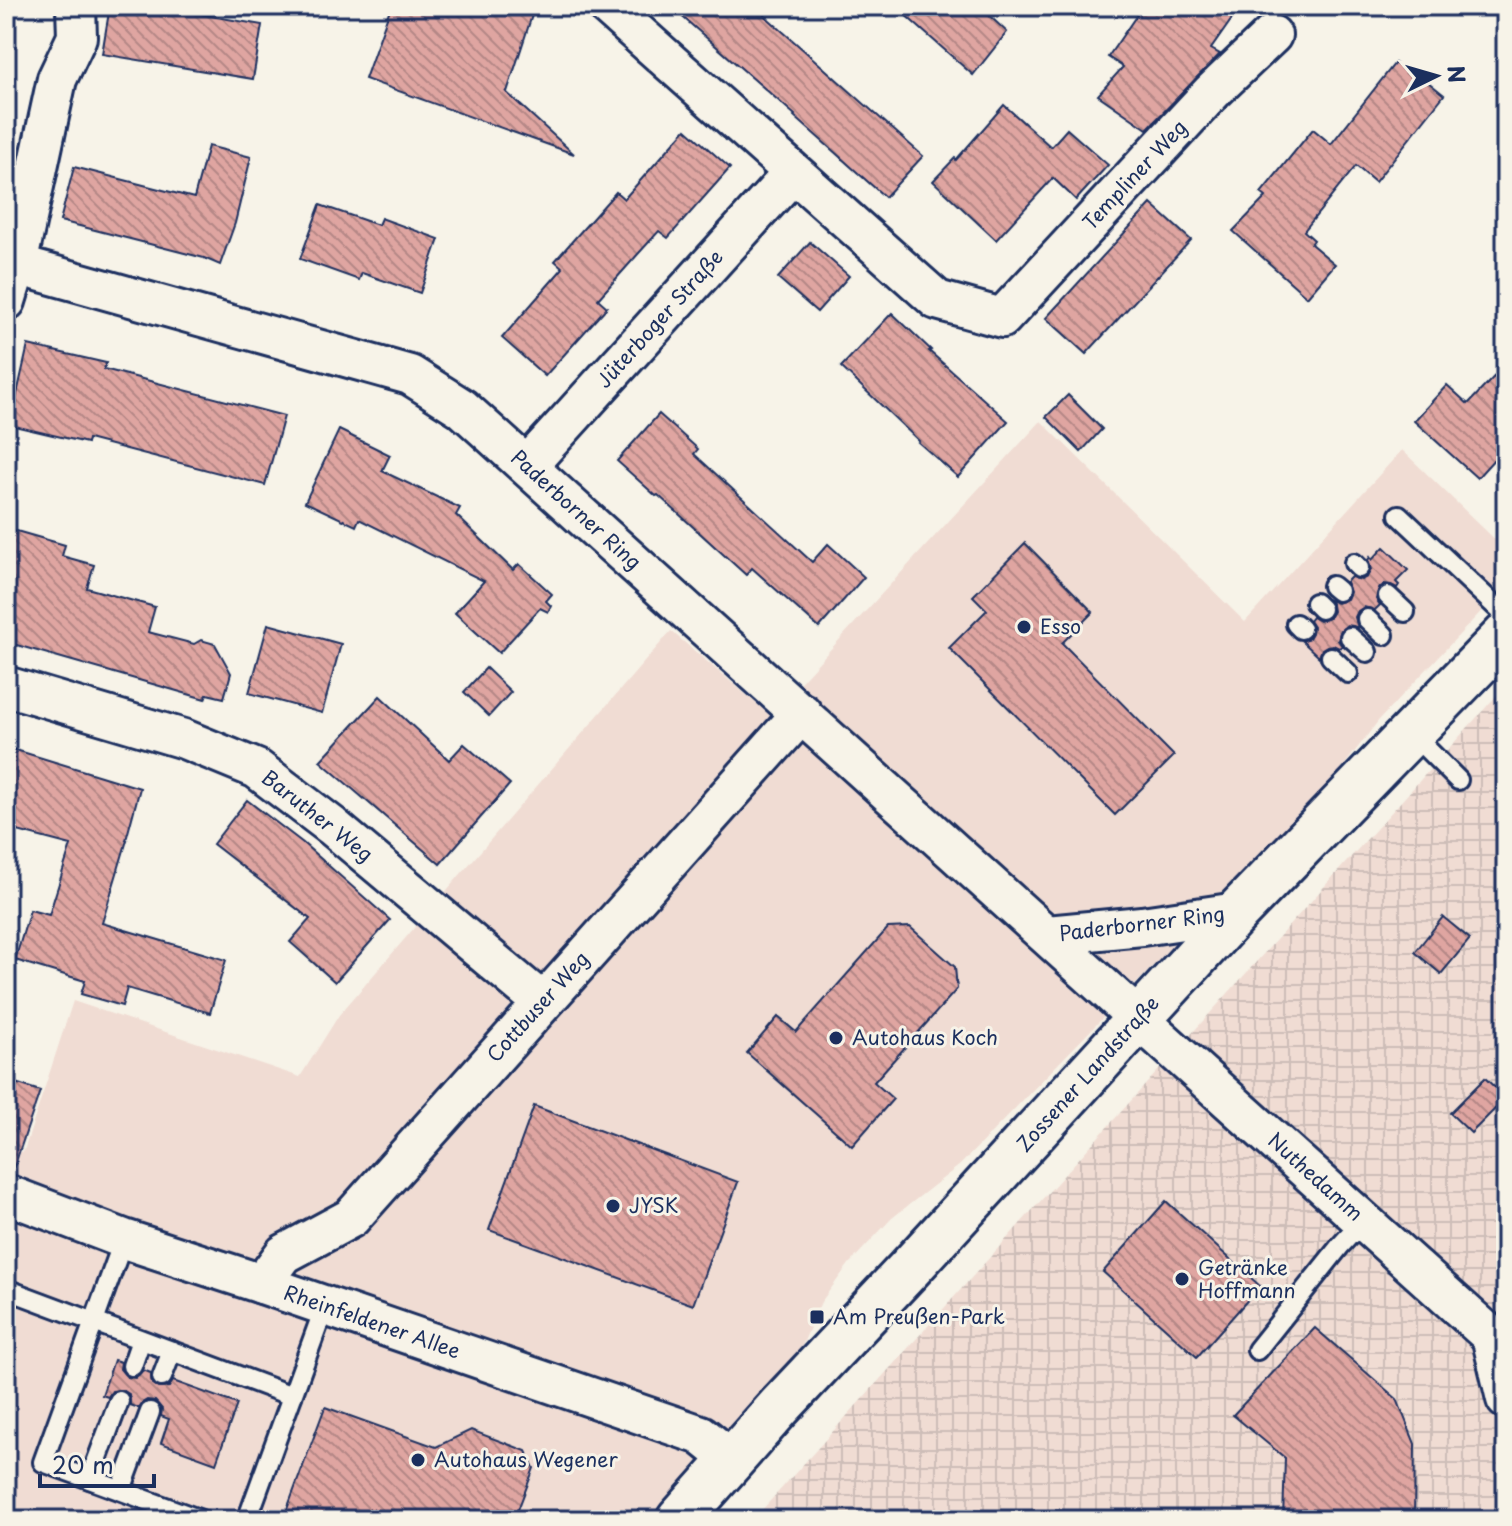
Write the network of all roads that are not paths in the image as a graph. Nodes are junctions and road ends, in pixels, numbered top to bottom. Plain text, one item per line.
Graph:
1 (76, 6) edge
2 (607, 6) edge
3 (1272, 35) dead end
4 (793, 173) junction
5 (11, 263) edge
6 (6, 301) edge
7 (527, 466) junction
8 (1399, 515) dead end
9 (1388, 596) dead end
10 (1405, 612) dead end
11 (1506, 616) edge
12 (1367, 619) dead end
13 (1384, 635) dead end
14 (1506, 635) edge
15 (1350, 637) dead end
16 (1367, 652) dead end
17 (1331, 657) dead end
18 (1348, 673) dead end
19 (6, 686) edge
20 (802, 713) junction
21 (1411, 733) junction
22 (1458, 780) dead end
23 (1237, 912) junction
24 (1047, 935) junction
25 (542, 1002) junction
26 (1139, 1018) junction
27 (6, 1194) edge
28 (1363, 1221) junction
29 (124, 1239) junction
30 (262, 1284) junction
31 (6, 1289) edge
32 (325, 1306) junction
33 (93, 1323) junction
34 (1499, 1338) edge
35 (141, 1340) junction
36 (1257, 1350) dead end
37 (172, 1351) junction
38 (132, 1366) dead end
39 (162, 1377) dead end
40 (292, 1396) junction
41 (1506, 1399) edge
42 (119, 1401) dead end
43 (150, 1412) dead end
44 (732, 1460) junction
45 (90, 1479) junction
46 (121, 1490) junction
47 (201, 1520) edge
48 (247, 1520) edge
49 (679, 1520) edge

1 - 5 street
2 - 4 street
3 - 4 street, Templiner Weg
4 - 7 street, Jüterboger Straße
5 - 6 street
5 - 7 street, Paderborner Ring
7 - 20 street, Paderborner Ring
8 - 11 lane
9 - 10 lane
12 - 13 lane
14 - 21 main road, Zossener Landstraße
15 - 16 lane
17 - 18 lane
19 - 25 street, Baruther Weg
20 - 24 street, Paderborner Ring
20 - 25 street, Cottbuser Weg
21 - 22 lane
21 - 23 main road, Zossener Landstraße
23 - 24 street, Paderborner Ring
23 - 26 main road, Zossener Landstraße
24 - 26 street, Paderborner Ring
25 - 30 street, Cottbuser Weg
26 - 28 street, Nuthedamm
26 - 44 main road, Zossener Landstraße
27 - 29 street, Rheinfeldener Allee
28 - 34 street, Nuthedamm
28 - 36 lane
29 - 30 street, Rheinfeldener Allee
29 - 33 lane
30 - 32 street, Rheinfeldener Allee
31 - 33 lane
32 - 40 lane
32 - 44 street, Rheinfeldener Allee
33 - 35 lane
33 - 45 lane
34 - 41 street, Nuthedamm
35 - 37 lane
35 - 38 lane
37 - 39 lane
37 - 40 lane
40 - 48 lane
42 - 45 lane
43 - 46 lane
44 - 49 main road, Zossener Landstraße
45 - 46 lane
46 - 47 lane

